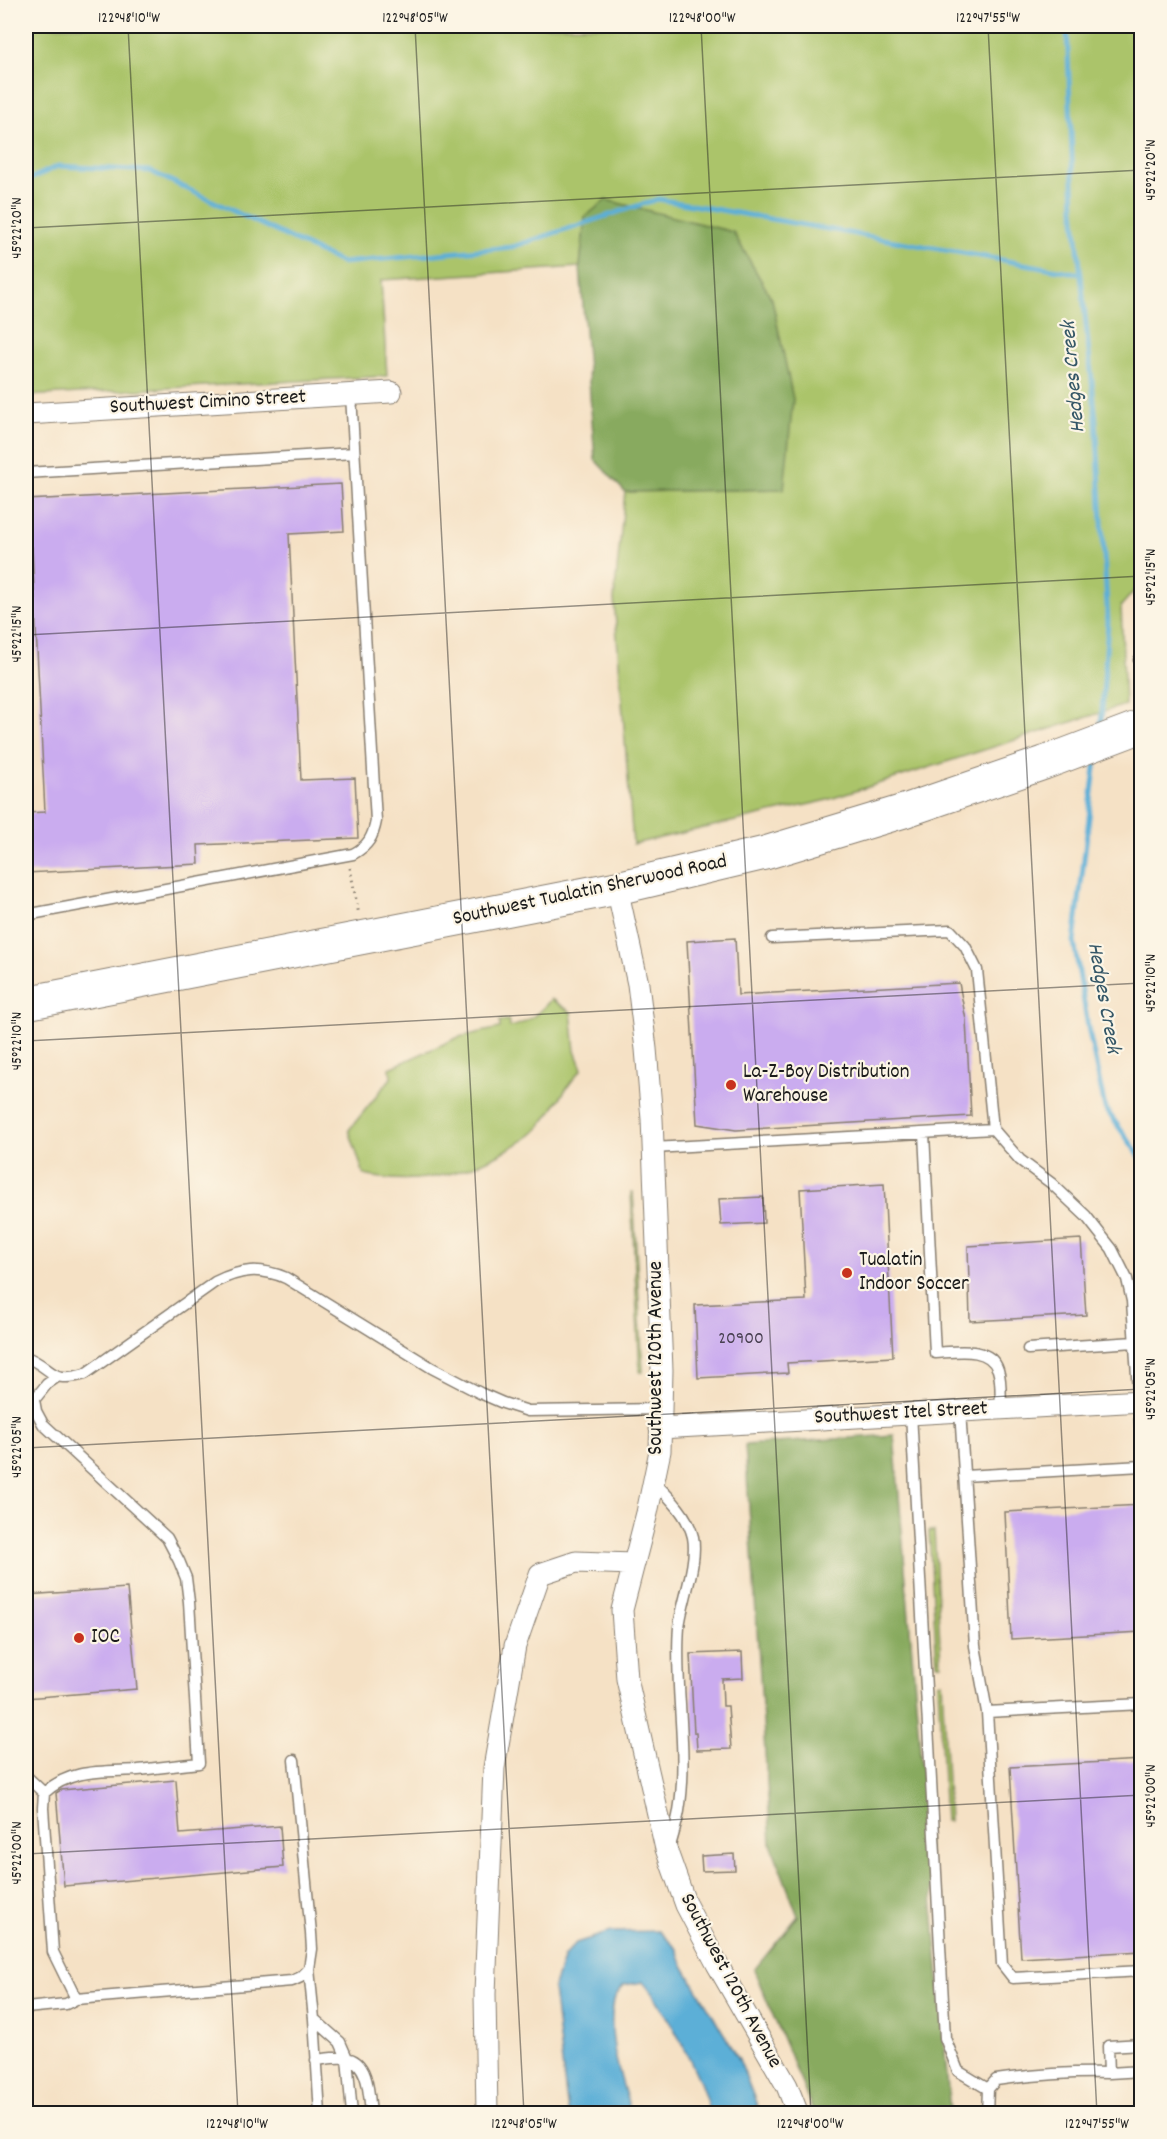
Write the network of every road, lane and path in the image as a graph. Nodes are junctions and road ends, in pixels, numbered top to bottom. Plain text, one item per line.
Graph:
1 (391, 392) dead end
2 (351, 395) junction
3 (26, 414) edge
4 (354, 453) junction
5 (26, 473) edge
6 (1142, 726) edge
7 (349, 855) junction
8 (616, 888) junction
9 (26, 915) edge
10 (363, 937) junction
11 (772, 938) dead end
12 (26, 1003) edge
13 (993, 1129) junction
14 (924, 1133) junction
15 (653, 1148) junction
16 (1135, 1342) junction
17 (1028, 1349) dead end
18 (26, 1357) edge
19 (57, 1377) junction
20 (1140, 1401) edge
21 (1000, 1408) junction
22 (960, 1410) junction
23 (911, 1413) junction
24 (661, 1419) junction
25 (1142, 1450) edge
26 (1142, 1466) edge
27 (964, 1476) junction
28 (654, 1482) junction
29 (633, 1564) junction
30 (1142, 1704) edge
31 (987, 1712) junction
32 (294, 1760) dead end
33 (26, 1776) edge
34 (44, 1792) junction
35 (668, 1855) junction
36 (309, 1969) junction
37 (1142, 1971) edge
38 (76, 1999) junction
39 (26, 2008) edge
40 (314, 2019) junction
41 (1142, 2044) edge
42 (347, 2058) junction
43 (316, 2060) junction
44 (1142, 2072) edge
45 (1109, 2073) junction
46 (988, 2089) junction
47 (320, 2114) edge
48 (352, 2114) edge
49 (371, 2114) edge
50 (487, 2114) edge
51 (798, 2114) edge
52 (987, 2114) edge

1 - 2 street, Southwest Cimino Street
2 - 3 street, Southwest Cimino Street
2 - 4 lane
4 - 5 lane
4 - 7 lane
6 - 8 highway, Southwest Tualatin Sherwood Road
7 - 9 lane
7 - 10 path
8 - 10 highway, Southwest Tualatin Sherwood Road
8 - 15 street, Southwest 120th Avenue
10 - 12 highway, Southwest Tualatin Sherwood Road
11 - 13 lane
13 - 14 lane
13 - 16 lane
14 - 15 lane
14 - 21 lane
15 - 24 street, Southwest 120th Avenue
16 - 17 lane
16 - 20 lane
18 - 19 lane
19 - 24 lane
19 - 34 lane
20 - 21 street, Southwest Itel Street
20 - 25 lane
21 - 22 street, Southwest Itel Street
22 - 23 street, Southwest Itel Street
22 - 27 lane
23 - 24 street, Southwest Itel Street
23 - 46 lane
24 - 28 street, Southwest 120th Avenue
26 - 27 lane
27 - 31 lane
28 - 29 street, Southwest 120th Avenue
28 - 35 lane
29 - 35 street, Southwest 120th Avenue
29 - 50 street
30 - 31 lane
31 - 37 lane
32 - 36 lane
33 - 34 lane
34 - 38 lane
35 - 51 street, Southwest 120th Avenue
36 - 38 lane
36 - 40 lane
38 - 39 lane
40 - 42 lane
40 - 43 lane
41 - 45 lane
42 - 43 lane
42 - 48 lane
42 - 49 lane
43 - 47 lane
44 - 45 lane
45 - 46 lane
46 - 52 lane

